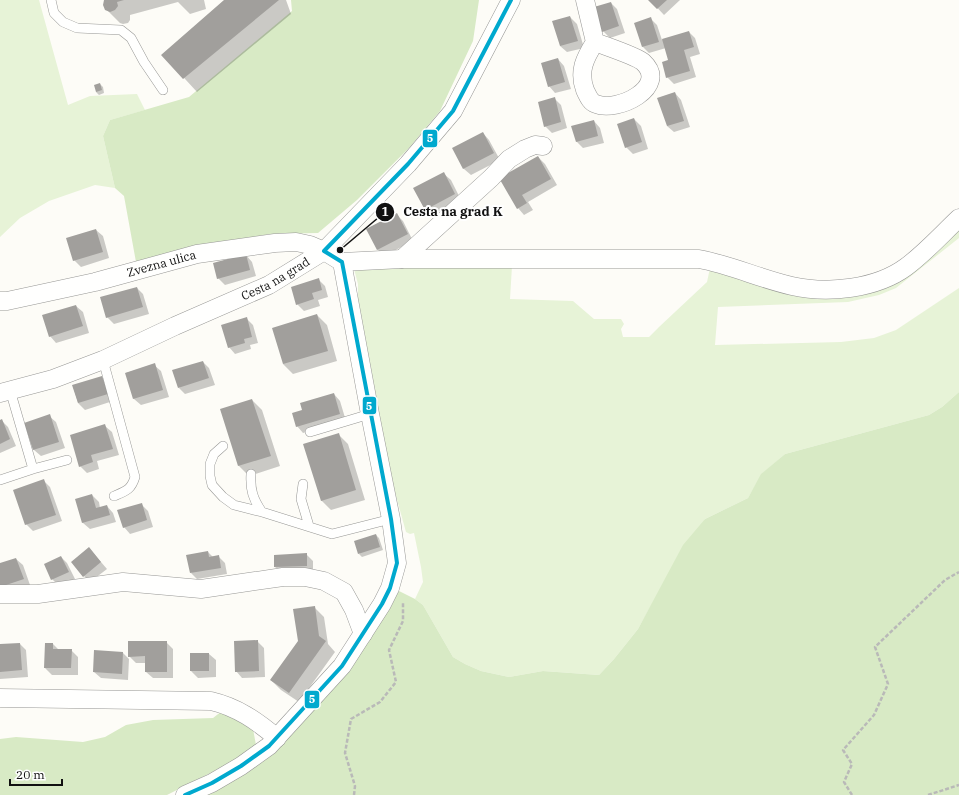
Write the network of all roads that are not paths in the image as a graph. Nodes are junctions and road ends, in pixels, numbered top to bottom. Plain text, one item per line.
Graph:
1 (51, 0) edge
2 (585, 0) edge
3 (506, 3) edge
4 (595, 42) dead end
5 (163, 90) dead end
6 (543, 146) dead end
7 (959, 218) edge
8 (324, 251) junction
9 (402, 259) junction
10 (342, 262) junction
11 (0, 301) edge
12 (103, 360) junction
13 (5, 392) edge
14 (370, 414) junction
15 (310, 432) dead end
16 (223, 446) dead end
17 (67, 460) dead end
18 (33, 469) junction
19 (251, 474) dead end
20 (0, 480) edge
21 (303, 484) dead end
22 (114, 496) dead end
23 (262, 512) junction
24 (391, 519) junction
25 (309, 526) junction
26 (0, 594) edge
27 (363, 634) junction
28 (0, 698) edge
29 (277, 738) junction
30 (185, 795) edge

1 - 5 lane
2 - 4 street
3 - 8 street, Cesta na grad
6 - 9 street
7 - 9 street
8 - 10 street
8 - 11 street, Zvezna ulica
8 - 12 street, Cesta na grad
9 - 10 street
10 - 14 street
12 - 13 street, Cesta na grad
12 - 22 lane
13 - 18 lane
14 - 15 lane
14 - 24 street
16 - 23 lane
17 - 18 lane
18 - 20 lane
19 - 23 lane
21 - 25 lane
23 - 25 lane
24 - 25 lane
24 - 27 street
26 - 27 street
27 - 29 street
28 - 29 street
29 - 30 street

